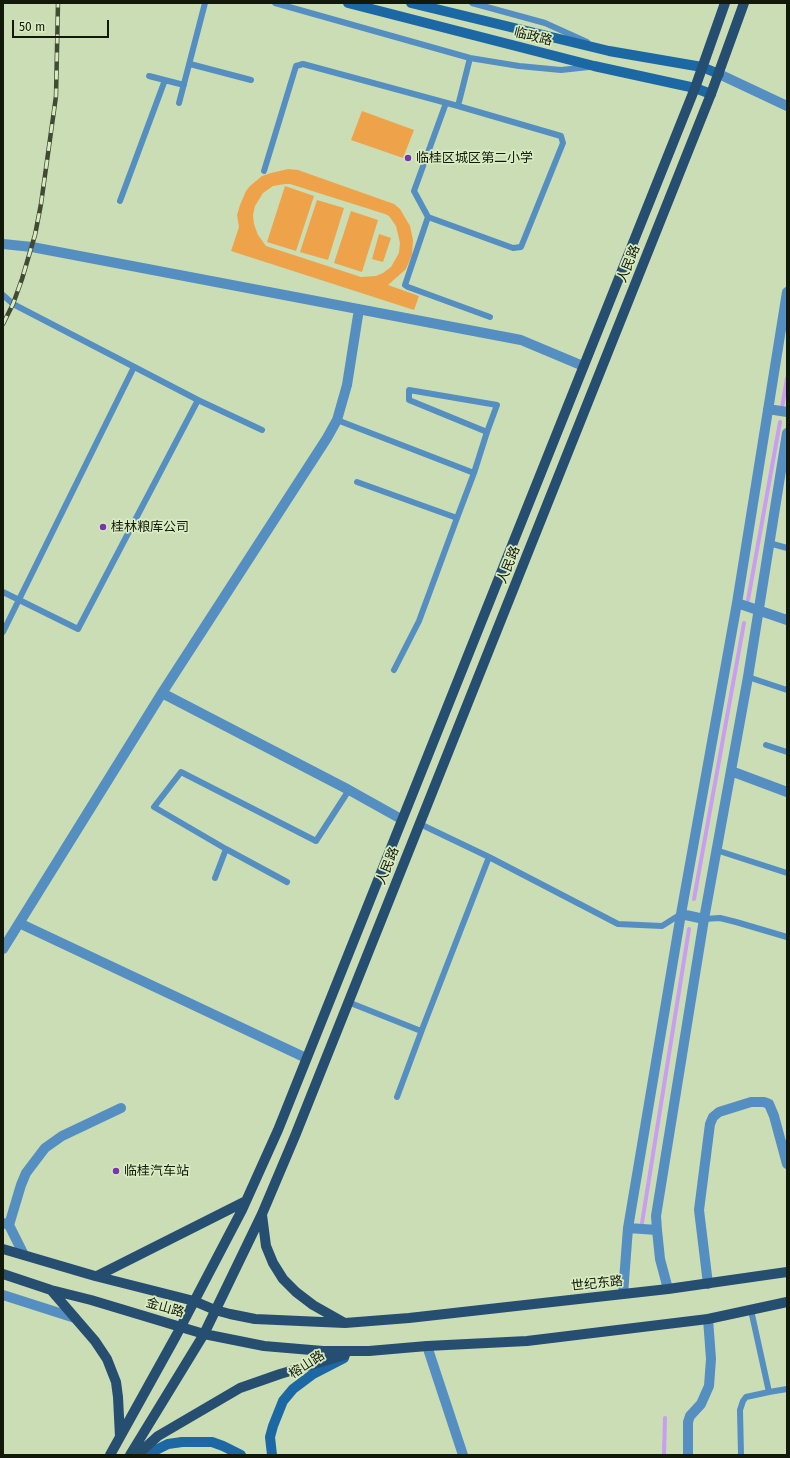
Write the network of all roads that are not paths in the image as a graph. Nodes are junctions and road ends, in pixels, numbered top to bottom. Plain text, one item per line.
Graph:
1 (205, 3) edge
2 (275, 3) edge
3 (348, 3) edge
4 (411, 3) edge
5 (472, 3) edge
6 (725, 3) edge
7 (744, 3) edge
8 (609, 51) junction
9 (470, 58) junction
10 (190, 64) junction
11 (594, 66) junction
12 (702, 67) junction
13 (719, 74) junction
14 (149, 76) dead end
15 (165, 80) junction
16 (251, 80) dead end
17 (184, 84) junction
18 (695, 88) junction
19 (712, 94) junction
20 (179, 103) dead end
21 (446, 103) junction
22 (458, 106) junction
23 (787, 106) edge
24 (264, 171) dead end
25 (120, 201) dead end
26 (428, 216) junction
27 (3, 244) edge
28 (787, 292) edge
29 (3, 295) edge
30 (359, 309) junction
31 (490, 317) dead end
32 (583, 366) junction
33 (134, 367) junction
34 (198, 400) junction
35 (768, 409) junction
36 (787, 412) edge
37 (337, 420) junction
38 (262, 430) dead end
39 (487, 432) junction
40 (787, 433) edge
41 (474, 473) junction
42 (357, 482) dead end
43 (784, 482) edge
44 (457, 518) junction
45 (769, 544) junction
46 (787, 548) edge
47 (3, 592) edge
48 (20, 600) junction
49 (737, 603) junction
50 (758, 610) junction
51 (787, 620) edge
52 (3, 632) edge
53 (394, 670) dead end
54 (748, 677) junction
55 (787, 690) edge
56 (162, 693) junction
57 (766, 745) dead end
58 (787, 752) edge
59 (731, 771) junction
60 (349, 790) junction
61 (787, 792) edge
62 (401, 819) junction
63 (420, 824) junction
64 (226, 849) junction
65 (716, 850) junction
66 (489, 856) junction
67 (787, 873) edge
68 (215, 878) dead end
69 (287, 882) dead end
70 (681, 914) junction
71 (704, 919) junction
72 (19, 923) junction
73 (787, 938) edge
74 (3, 949) edge
75 (348, 1002) junction
76 (421, 1031) junction
77 (306, 1058) junction
78 (397, 1097) dead end
79 (121, 1108) dead end
80 (787, 1164) edge
81 (246, 1201) junction
82 (262, 1214) junction
83 (6, 1224) edge
84 (628, 1228) junction
85 (657, 1230) junction
86 (3, 1249) edge
87 (24, 1255) junction
88 (787, 1272) edge
89 (3, 1274) edge
90 (97, 1276) junction
91 (708, 1284) junction
92 (668, 1289) junction
93 (52, 1290) junction
94 (623, 1294) junction
95 (3, 1295) edge
96 (194, 1301) junction
97 (787, 1302) edge
98 (215, 1310) junction
99 (751, 1310) junction
100 (75, 1318) junction
101 (708, 1319) junction
102 (345, 1323) junction
103 (181, 1326) junction
104 (204, 1334) junction
105 (427, 1346) junction
106 (355, 1352) junction
107 (787, 1389) edge
108 (769, 1392) junction
109 (120, 1437) junction
110 (110, 1455) edge
111 (130, 1455) edge
112 (137, 1455) edge
113 (146, 1455) edge
114 (241, 1455) edge
115 (272, 1455) edge
116 (464, 1455) edge
117 (688, 1455) edge
118 (741, 1455) edge

1 - 10 lane
2 - 9 lane
3 - 11 main road, 临政路
4 - 8 main road, 临政路
5 - 8 lane
6 - 12 main road, 人民路
7 - 13 main road, 人民路
8 - 12 main road, 临政路
9 - 11 lane
9 - 22 lane
10 - 16 lane
10 - 17 lane
11 - 18 main road, 临政路
12 - 13 main road, 临政路
12 - 18 main road, 人民路
13 - 19 main road, 人民路
13 - 23 street
14 - 15 lane
15 - 17 lane
15 - 25 lane
17 - 20 lane
18 - 19 main road, 临政路
18 - 32 main road, 人民路
19 - 63 main road, 人民路
21 - 22 lane
21 - 24 lane
21 - 26 lane
22 - 26 lane
26 - 31 lane
27 - 30 street
28 - 35 street
29 - 33 lane
30 - 32 street
30 - 37 street
32 - 62 main road, 人民路
33 - 34 lane
33 - 48 lane
34 - 38 lane
34 - 48 lane
35 - 36 street
35 - 49 street
37 - 41 lane
37 - 56 street
39 - 39 lane
39 - 41 lane
40 - 43 street
41 - 44 lane
42 - 44 lane
43 - 45 street
44 - 53 lane
45 - 46 lane
45 - 50 street
47 - 48 lane
48 - 52 lane
49 - 50 street
49 - 70 street
50 - 51 street
50 - 54 street
54 - 55 lane
54 - 59 street
56 - 60 street
56 - 72 street
57 - 58 lane
59 - 61 street
59 - 65 street
60 - 62 street
60 - 64 lane
62 - 77 main road, 人民路
63 - 66 lane
63 - 75 main road, 人民路
64 - 68 lane
64 - 69 lane
65 - 67 lane
65 - 71 street
66 - 70 lane
66 - 76 lane
70 - 71 street
70 - 84 street
71 - 73 lane
71 - 85 street
72 - 74 street
72 - 77 street
75 - 76 lane
75 - 82 main road, 人民路
76 - 78 lane
77 - 81 main road, 人民路
79 - 83 street
80 - 91 street
81 - 90 main road
81 - 96 main road, 人民路
82 - 98 main road, 人民路
82 - 102 main road
83 - 87 street
84 - 85 street
84 - 94 street
85 - 92 street
86 - 87 main road, 金山路
87 - 90 main road, 金山路
88 - 91 main road, 世纪东路
89 - 93 main road, 金山路
90 - 96 main road, 金山路
91 - 92 main road, 世纪东路
92 - 94 main road, 世纪东路
93 - 100 main road
93 - 103 main road, 金山路
94 - 102 main road, 世纪东路
95 - 100 street
96 - 98 main road, 金山路
96 - 103 main road, 人民路
97 - 99 main road
98 - 102 main road, 金山路
98 - 104 main road, 人民路
99 - 101 main road
99 - 108 lane
100 - 109 main road
101 - 105 main road
101 - 117 street
103 - 104 main road, 金山路
103 - 109 main road, 人民路
104 - 106 main road, 金山路
104 - 111 main road, 人民路
105 - 106 main road
105 - 116 street
106 - 112 main road
106 - 115 main road, 榕山路
107 - 108 lane
108 - 118 lane
109 - 110 main road, 人民路
113 - 114 main road

